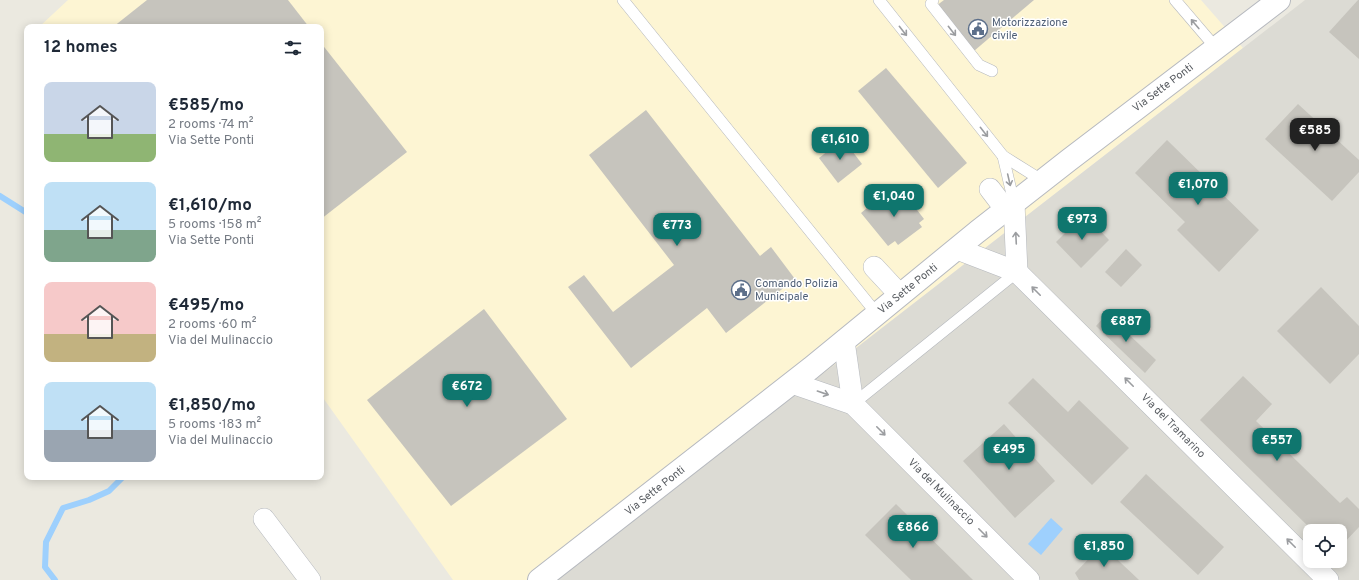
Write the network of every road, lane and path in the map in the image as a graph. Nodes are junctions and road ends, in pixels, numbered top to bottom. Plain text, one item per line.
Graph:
1 (623, 0) edge
2 (879, 0) edge
3 (933, 0) edge
4 (1175, 0) edge
5 (1279, 0) edge
6 (1216, 48) junction
7 (992, 71) dead end
8 (1003, 156) junction
9 (1043, 181) junction
10 (990, 189) dead end
11 (1010, 206) junction
12 (957, 249) junction
13 (874, 267) dead end
14 (1017, 272) junction
15 (900, 295) junction
16 (877, 314) junction
17 (844, 342) junction
18 (792, 383) junction
19 (854, 404) junction
20 (264, 519) dead end
21 (310, 580) edge
22 (539, 580) edge
23 (1029, 580) edge
24 (1328, 580) edge

1 - 16 lane
2 -> 8 lane
3 -> 7 lane
6 -> 4 lane
5 - 6 main road, Via Sette Ponti
6 - 9 main road, Via Sette Ponti
8 - 9 lane
8 -> 11 lane
9 - 11 main road, Via Sette Ponti
10 - 11 street
11 - 12 main road, Via Sette Ponti
14 -> 11 street
12 - 14 street, Via del Tramarino
12 - 15 main road, Via Sette Ponti
13 - 15 street
14 - 19 lane
24 -> 14 street, Via del Tramarino
15 - 16 main road, Via Sette Ponti
16 - 17 main road, Via Sette Ponti
17 - 18 main road, Via Sette Ponti
17 - 19 street
18 -> 19 street, Via del Mulinaccio
18 - 22 main road, Via Sette Ponti
19 -> 23 street, Via del Mulinaccio
20 - 21 street

